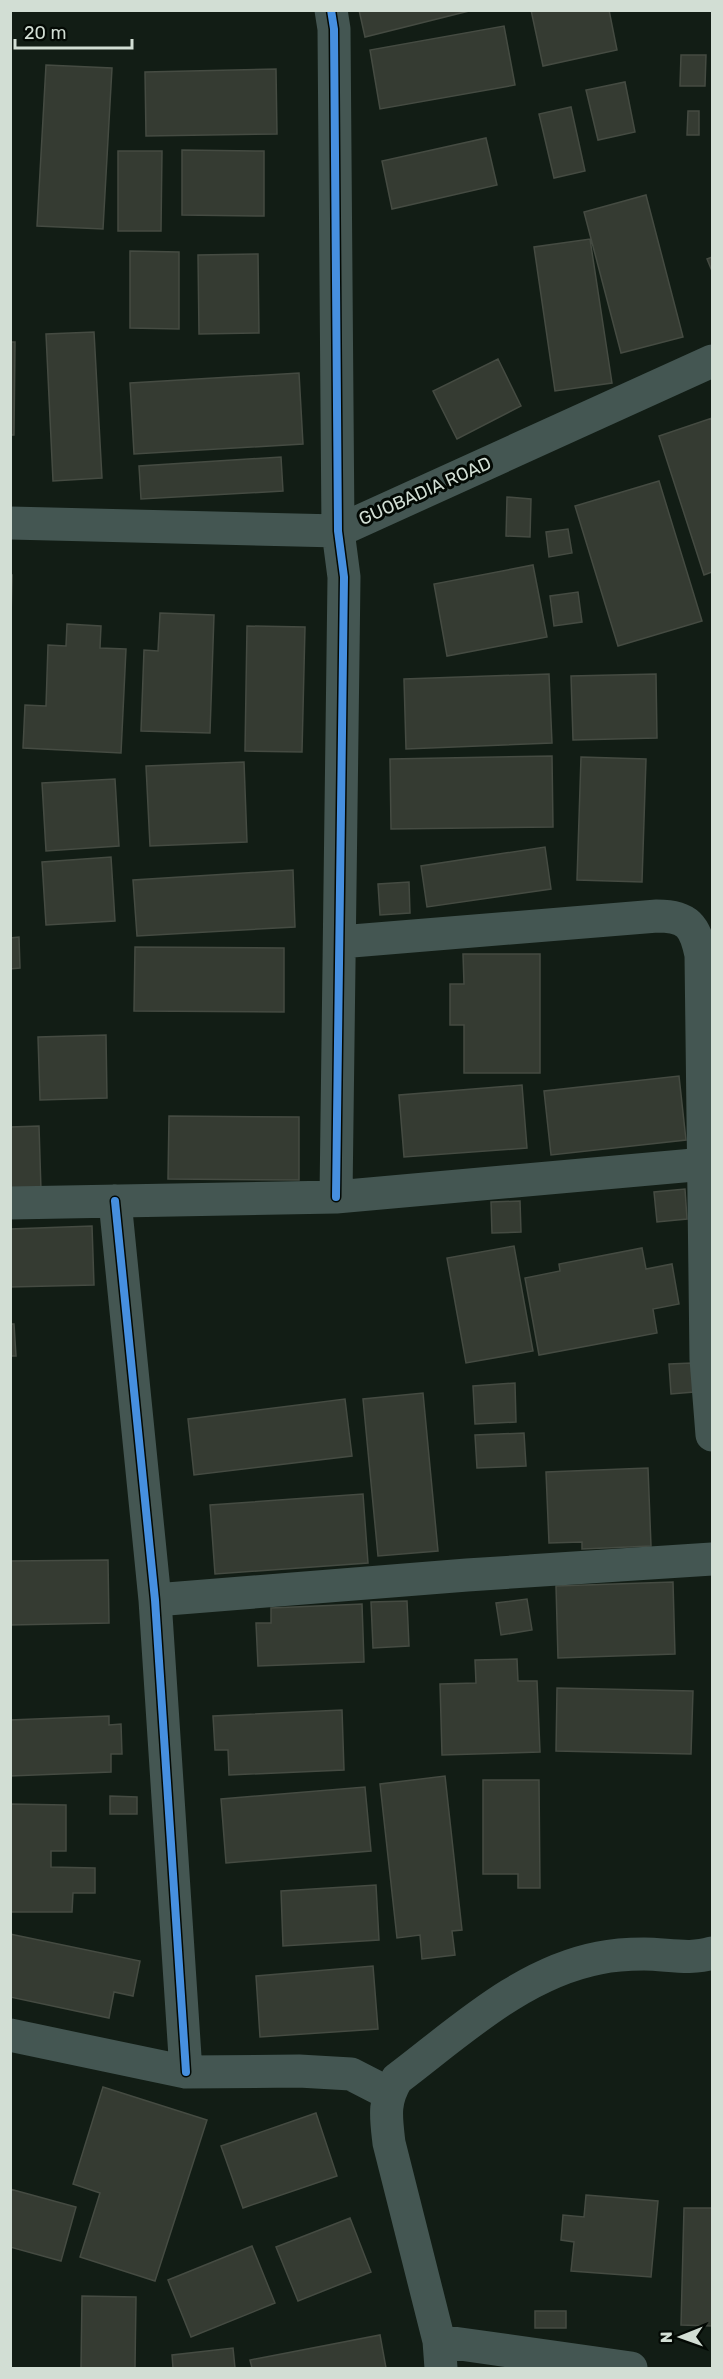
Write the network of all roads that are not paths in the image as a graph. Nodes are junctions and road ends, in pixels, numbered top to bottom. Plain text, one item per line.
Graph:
1 (331, 10) edge
2 (712, 361) edge
3 (10, 523) edge
4 (338, 531) junction
5 (340, 942) junction
6 (705, 1164) junction
7 (336, 1197) junction
8 (115, 1201) junction
9 (10, 1203) edge
10 (712, 1435) edge
11 (712, 1559) edge
12 (155, 1600) junction
13 (712, 1953) edge
14 (10, 2035) edge
15 (186, 2072) junction
16 (388, 2093) junction
17 (440, 2355) edge
18 (631, 2368) edge

1 - 4 street
2 - 4 street, GUOBADIA ROAD
3 - 4 street, GUOBADIA ROAD
4 - 5 street
5 - 6 street
5 - 7 street
6 - 7 street
6 - 10 street
7 - 8 street
8 - 9 street
8 - 12 street
11 - 12 street
12 - 15 street
13 - 16 street
14 - 15 street
15 - 16 street
16 - 17 street
17 - 18 street

